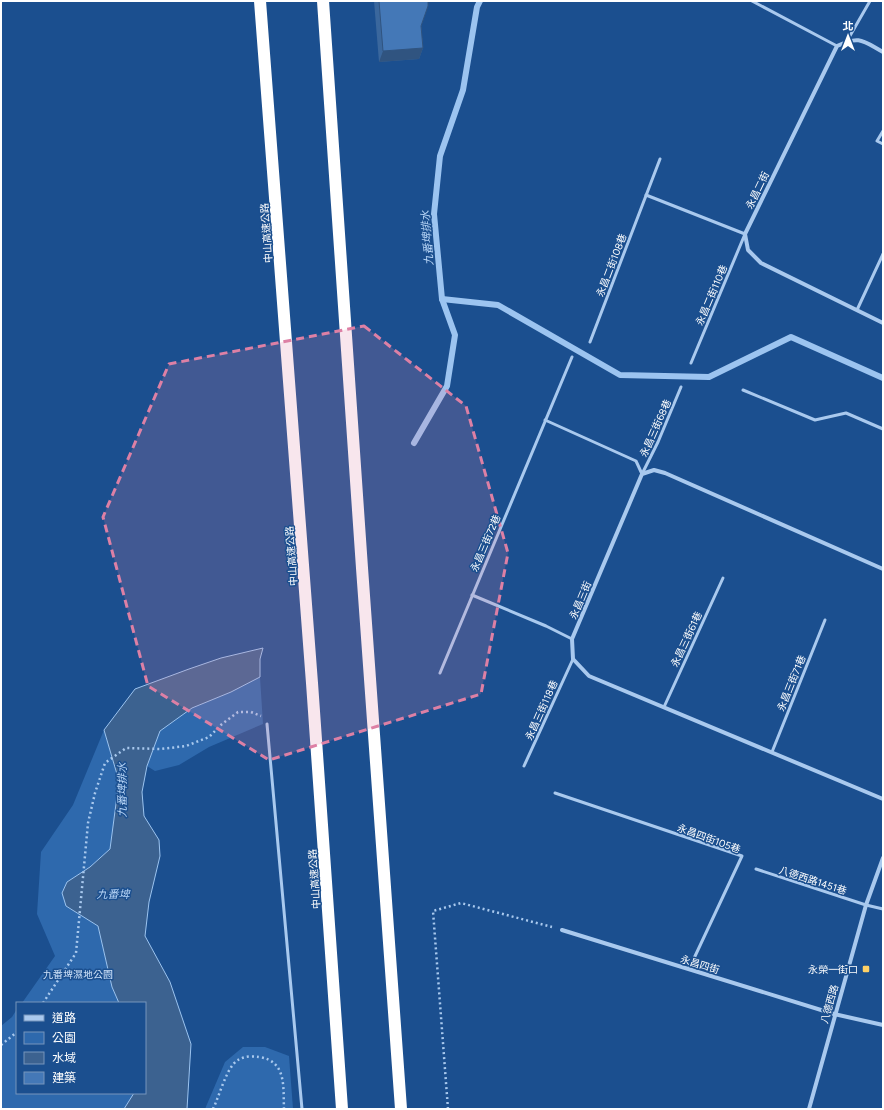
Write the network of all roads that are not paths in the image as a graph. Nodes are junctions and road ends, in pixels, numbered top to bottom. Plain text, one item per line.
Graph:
1 (260, 1) edge
2 (323, 1) edge
3 (752, 1) edge
4 (870, 1) edge
5 (847, 41) junction
6 (837, 46) junction
7 (883, 52) edge
8 (883, 131) edge
9 (883, 144) edge
10 (660, 159) dead end
11 (646, 195) junction
12 (745, 234) junction
13 (883, 254) edge
14 (857, 310) junction
15 (883, 323) edge
16 (590, 342) dead end
17 (572, 357) dead end
18 (691, 363) dead end
19 (681, 387) dead end
20 (742, 390) dead end
21 (545, 420) junction
22 (883, 429) edge
23 (642, 474) junction
24 (883, 569) edge
25 (723, 578) dead end
26 (472, 595) junction
27 (825, 620) dead end
28 (572, 638) junction
29 (573, 659) junction
30 (440, 672) dead end
31 (664, 707) junction
32 (267, 724) road end
33 (772, 752) junction
34 (524, 766) dead end
35 (555, 793) dead end
36 (883, 799) edge
37 (883, 858) edge
38 (756, 869) dead end
39 (866, 905) junction
40 (883, 909) edge
41 (562, 930) road end
42 (689, 969) junction
43 (834, 1014) junction
44 (883, 1025) edge
45 (302, 1109) edge
46 (342, 1109) edge
47 (401, 1109) edge
48 (808, 1109) edge

1 - 46 highway, 中山高速公路
2 - 47 highway
3 - 6 lane
4 - 5 lane
5 - 6 street
5 - 7 street
6 - 12 street, 永昌二街
8 - 9 lane
10 - 11 lane, 永昌二街108巷
11 - 12 lane
11 - 16 lane, 永昌二街108巷
12 - 14 street
12 - 18 lane, 永昌二街110巷
13 - 14 lane
14 - 15 street
17 - 21 lane, 永昌三街72巷
19 - 23 lane, 永昌三街68巷
20 - 22 lane
21 - 23 lane
21 - 26 lane, 永昌三街72巷
23 - 24 street
23 - 28 street, 永昌三街
25 - 31 lane, 永昌三街61巷
26 - 28 lane
26 - 30 lane, 永昌三街72巷
27 - 33 lane, 永昌三街71巷
28 - 29 street, 永昌三街
29 - 31 street
29 - 34 lane, 永昌三街118巷
31 - 33 street
32 - 45 lane
33 - 36 street
35 - 42 lane, 永昌四街105巷
37 - 39 street, 八德西路
38 - 39 lane, 八德西路1451巷
39 - 40 lane, 八德西路1451巷
39 - 43 street, 八德西路
41 - 42 street, 永昌四街
42 - 43 street, 永昌四街
43 - 44 street, 永昌四街
43 - 48 street, 八德西路

